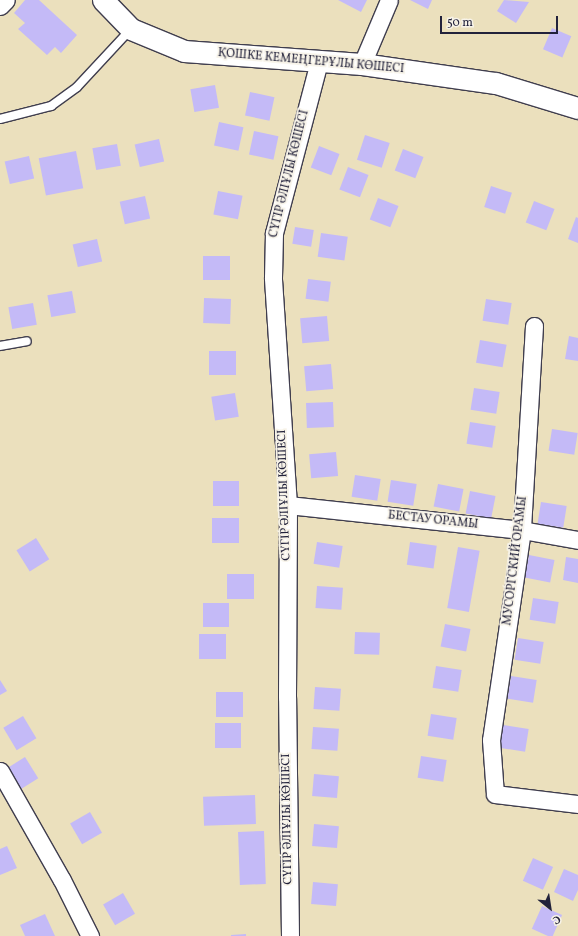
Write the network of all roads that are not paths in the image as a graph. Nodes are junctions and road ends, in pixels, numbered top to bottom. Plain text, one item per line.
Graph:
1 (6, 0) edge
2 (389, 0) edge
3 (112, 3) edge
4 (0, 6) edge
5 (131, 29) junction
6 (319, 61) junction
7 (362, 64) junction
8 (578, 108) edge
9 (0, 119) edge
10 (534, 326) dead end
11 (27, 341) dead end
12 (0, 346) edge
13 (288, 505) junction
14 (522, 530) junction
15 (578, 540) edge
16 (0, 771) edge
17 (578, 804) edge
18 (90, 936) edge
19 (290, 936) edge

1 - 4 street
2 - 7 street
3 - 5 street, ҚОШКЕ КЕМЕҢГЕРҰЛЫ КӨШЕСІ
5 - 6 street, ҚОШКЕ КЕМЕҢГЕРҰЛЫ КӨШЕСІ
5 - 9 lane
6 - 7 street, ҚОШКЕ КЕМЕҢГЕРҰЛЫ КӨШЕСІ
6 - 13 street, СҮГІР ӘЛІҰЛЫ КӨШЕСІ
7 - 8 street, ҚОШКЕ КЕМЕҢГЕРҰЛЫ КӨШЕСІ
10 - 14 street, МУСОРГСКИЙ ОРАМЫ
11 - 12 lane
13 - 14 street, БЕСТАУ ОРАМЫ
13 - 19 street, СҮГІР ӘЛІҰЛЫ КӨШЕСІ
14 - 15 street, БЕСТАУ ОРАМЫ
14 - 17 street, МУСОРГСКИЙ ОРАМЫ
16 - 18 street

